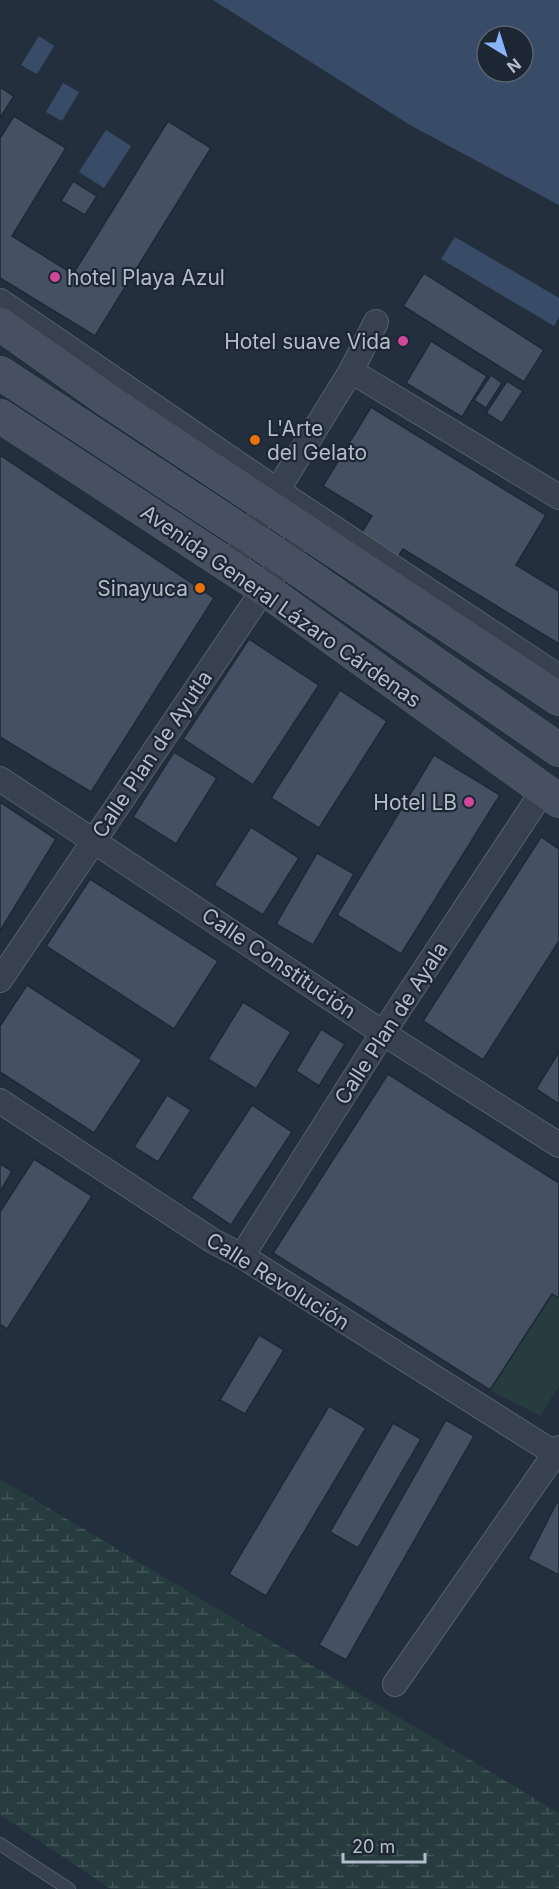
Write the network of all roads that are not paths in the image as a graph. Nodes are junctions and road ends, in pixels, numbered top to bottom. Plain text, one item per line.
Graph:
1 (0, 301) edge
2 (376, 322) dead end
3 (0, 324) edge
4 (351, 371) junction
5 (0, 373) edge
6 (0, 416) edge
7 (559, 498) edge
8 (274, 499) junction
9 (304, 528) junction
10 (248, 537) junction
11 (285, 560) junction
12 (230, 567) junction
13 (263, 588) junction
14 (559, 677) edge
15 (559, 699) edge
16 (559, 750) edge
17 (0, 779) edge
18 (551, 796) edge
19 (95, 840) junction
20 (0, 980) edge
21 (383, 1034) junction
22 (0, 1101) edge
23 (559, 1145) edge
24 (242, 1256) junction
25 (558, 1453) edge
26 (395, 1684) dead end
27 (0, 1844) edge
28 (69, 1889) edge

1 - 8 street
2 - 4 street
3 - 8 street
4 - 7 street
4 - 8 street
5 - 10 street, Avenida General Lázaro Cárdenas
6 - 12 street, Avenida General Lázaro Cárdenas
8 - 9 street
8 - 10 street
8 - 14 street
9 - 11 street, Calle Plan de Ayutla
9 - 15 street
10 - 11 street, Avenida General Lázaro Cárdenas
10 - 12 street
11 - 13 street, Calle Plan de Ayutla
11 - 16 street, Avenida General Lázaro Cárdenas
12 - 13 street, Avenida General Lázaro Cárdenas
13 - 18 street, Avenida General Lázaro Cárdenas
13 - 19 street, Calle Plan de Ayutla
17 - 19 street, Calle Constitución
18 - 21 street, Calle Plan de Ayala
19 - 20 street, Calle Plan de Ayutla
19 - 21 street, Calle Constitución
21 - 23 street, Calle Constitución
21 - 24 street, Calle Plan de Ayala
22 - 24 street, Calle Revolución
24 - 25 street, Calle Revolución
25 - 26 street
27 - 28 lane

